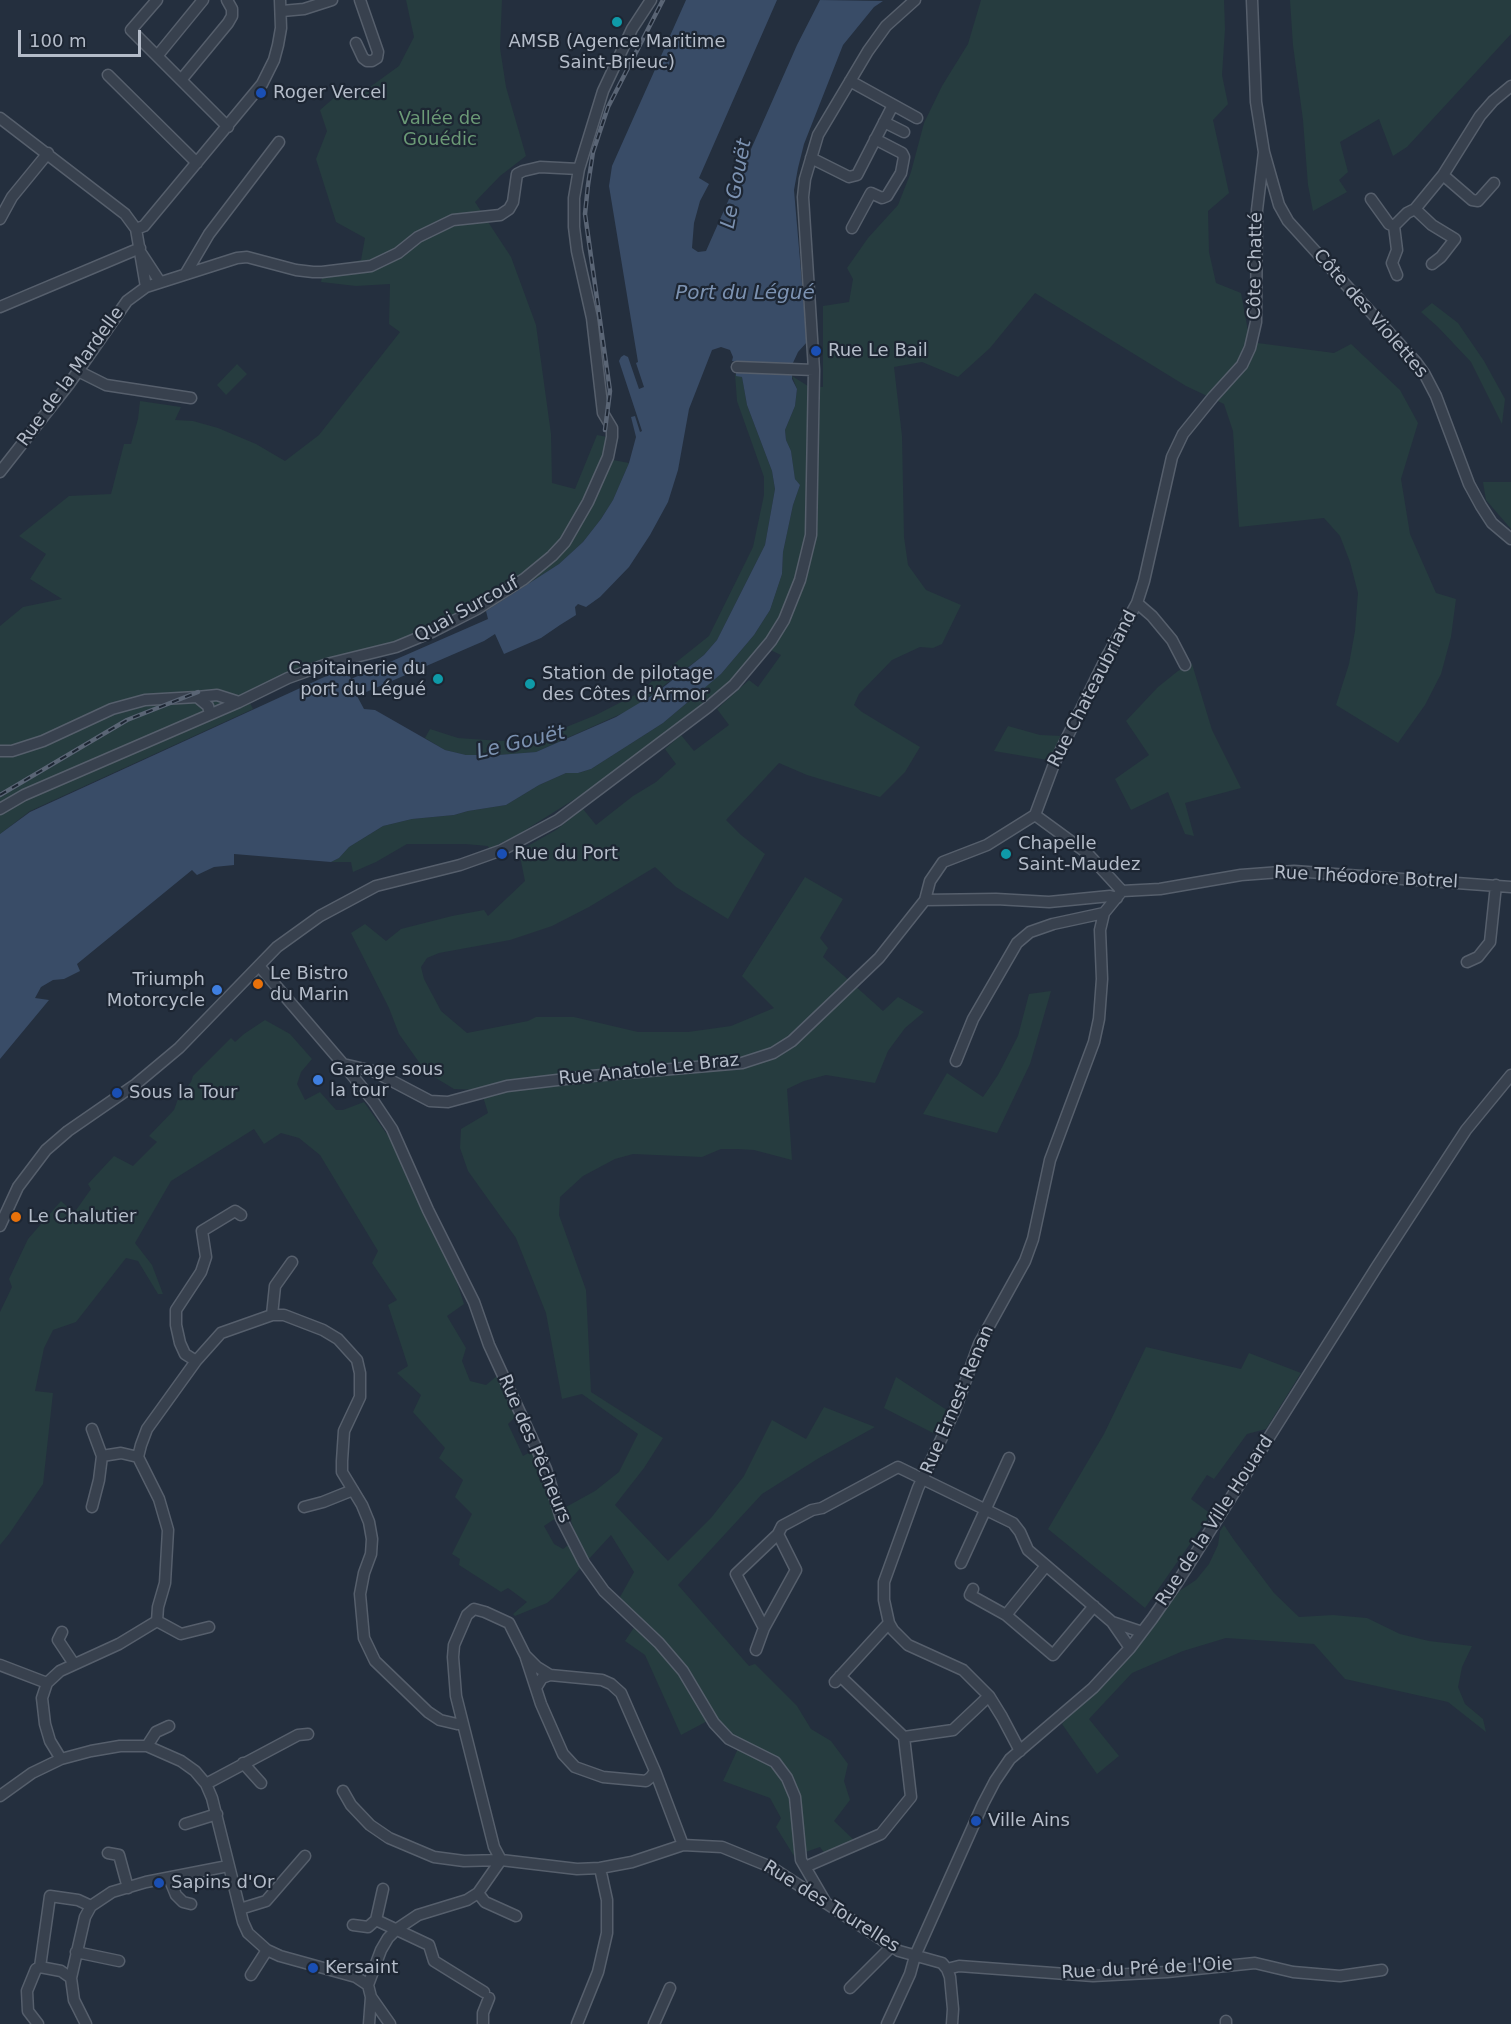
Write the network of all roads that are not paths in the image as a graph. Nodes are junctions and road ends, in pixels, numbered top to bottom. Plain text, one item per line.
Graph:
1 (157, 0) edge
2 (203, 0) edge
3 (332, 0) edge
4 (360, 0) edge
5 (651, 0) edge
6 (915, 0) edge
7 (1252, 0) edge
8 (230, 4) edge
9 (281, 6) edge
10 (356, 43) dead end
11 (158, 55) junction
12 (108, 75) dead end
13 (181, 80) junction
14 (850, 81) junction
15 (1511, 86) edge
16 (893, 105) junction
17 (0, 118) edge
18 (917, 118) dead end
19 (884, 122) junction
20 (228, 127) junction
21 (904, 132) dead end
22 (875, 139) junction
23 (279, 142) dead end
24 (1264, 152) junction
25 (48, 153) junction
26 (811, 158) junction
27 (197, 163) junction
28 (579, 169) junction
29 (1443, 175) junction
30 (1494, 183) dead end
31 (1371, 199) dead end
32 (1415, 209) junction
33 (0, 219) edge
34 (1394, 226) junction
35 (852, 228) dead end
36 (136, 229) junction
37 (140, 250) junction
38 (1432, 264) dead end
39 (186, 273) junction
40 (1397, 275) dead end
41 (160, 282) junction
42 (146, 287) junction
43 (0, 307) edge
44 (737, 367) dead end
45 (814, 370) junction
46 (78, 372) junction
47 (191, 398) dead end
48 (0, 472) edge
49 (1511, 539) edge
50 (1137, 603) junction
51 (1185, 665) dead end
52 (197, 697) junction
53 (239, 702) junction
54 (210, 714) junction
55 (0, 751) edge
56 (0, 809) edge
57 (1035, 815) junction
58 (1496, 885) junction
59 (1511, 887) edge
60 (1120, 895) junction
61 (925, 900) junction
62 (1104, 913) junction
63 (1467, 962) dead end
64 (259, 966) junction
65 (956, 1061) dead end
66 (343, 1064) junction
67 (1511, 1075) edge
68 (241, 1215) dead end
69 (0, 1226) edge
70 (292, 1262) dead end
71 (272, 1315) junction
72 (195, 1361) junction
73 (92, 1429) dead end
74 (102, 1456) junction
75 (138, 1457) junction
76 (1009, 1458) dead end
77 (923, 1480) junction
78 (353, 1490) junction
79 (92, 1506) dead end
80 (304, 1507) dead end
81 (985, 1509) junction
82 (777, 1534) junction
83 (961, 1563) dead end
84 (1045, 1567) junction
85 (973, 1589) dead end
86 (1094, 1606) junction
87 (1006, 1615) junction
88 (157, 1621) junction
89 (1112, 1622) junction
90 (889, 1623) junction
91 (209, 1628) dead end
92 (764, 1628) junction
93 (62, 1632) dead end
94 (1142, 1632) junction
95 (1130, 1648) junction
96 (756, 1650) dead end
97 (525, 1655) junction
98 (74, 1664) junction
99 (0, 1665) edge
100 (550, 1675) junction
101 (47, 1683) junction
102 (536, 1688) junction
103 (988, 1696) junction
104 (462, 1723) junction
105 (169, 1726) dead end
106 (308, 1734) dead end
107 (904, 1737) junction
108 (147, 1746) junction
109 (1020, 1751) junction
110 (61, 1759) junction
111 (243, 1763) junction
112 (655, 1771) junction
113 (646, 1781) junction
114 (261, 1783) dead end
115 (206, 1784) junction
116 (343, 1791) dead end
117 (0, 1796) edge
118 (666, 1798) junction
119 (217, 1814) junction
120 (185, 1824) dead end
121 (683, 1845) junction
122 (108, 1853) dead end
123 (305, 1856) dead end
124 (501, 1860) junction
125 (228, 1866) junction
126 (805, 1867) junction
127 (600, 1868) junction
128 (169, 1878) junction
129 (128, 1888) junction
130 (383, 1889) dead end
131 (478, 1893) junction
132 (826, 1904) junction
133 (191, 1905) dead end
134 (91, 1906) junction
135 (240, 1909) junction
136 (516, 1916) dead end
137 (376, 1920) junction
138 (353, 1925) dead end
139 (397, 1929) junction
140 (892, 1947) junction
141 (267, 1950) junction
142 (75, 1953) junction
143 (915, 1956) junction
144 (118, 1961) dead end
145 (40, 1967) junction
146 (947, 1970) junction
147 (1382, 1970) dead end
148 (251, 1975) dead end
149 (71, 1978) junction
150 (368, 1985) junction
151 (670, 1988) dead end
152 (850, 1988) dead end
153 (371, 1997) junction
154 (38, 2024) edge
155 (86, 2024) edge
156 (369, 2024) edge
157 (390, 2024) edge
158 (483, 2024) edge
159 (577, 2024) edge
160 (654, 2024) edge
161 (887, 2024) edge
162 (952, 2024) edge

1 - 11 street
2 - 11 street
3 - 9 street
4 - 10 street
5 - 28 street, Quai Surcouf
6 - 14 street
7 - 24 street
8 - 13 street
9 - 20 street
11 - 13 street
12 - 27 street
13 - 20 street
14 - 16 street
14 - 26 street
15 - 29 street
16 - 18 street
16 - 19 street
17 - 25 street
19 - 21 street
19 - 22 street
20 - 27 street
22 - 26 street
22 - 35 street
23 - 39 street
24 - 49 street, Côte des Violettes
24 - 50 street, Côte Chatté
25 - 33 street
25 - 36 street
26 - 45 street
27 - 36 street
28 - 39 street
28 - 53 street, Quai Surcouf
29 - 30 street
29 - 32 street
31 - 34 street
32 - 34 street
32 - 38 street
34 - 40 street
36 - 37 street
37 - 41 street
37 - 42 street
37 - 43 street
39 - 41 street
41 - 42 street
42 - 46 street, Rue de la Mardelle
44 - 45 street
45 - 64 street
46 - 47 street
46 - 48 street, Rue de la Mardelle
50 - 51 street, Rue Chateaubriand
50 - 57 street, Rue Chateaubriand
52 - 53 street
52 - 54 street
52 - 55 street
53 - 54 street, Quai Surcouf
54 - 56 street, Quai Surcouf
57 - 60 street
57 - 61 street, Rue Anatole Le Braz
58 - 59 street, Rue Théodore Botrel
58 - 60 street, Rue Théodore Botrel
58 - 63 street
60 - 61 street
60 - 62 street
61 - 66 street, Rue Anatole Le Braz
62 - 65 street
62 - 77 street, Rue Ernest Renan
64 - 66 street, Rue des Pêcheurs
64 - 69 street
66 - 126 street, Rue des Pêcheurs
67 - 94 street, Rue de la Ville Houard
68 - 72 street
70 - 71 street
71 - 72 street
71 - 78 street
72 - 75 street
73 - 74 street
74 - 75 street
74 - 79 street
75 - 88 street
76 - 81 street
77 - 81 street
77 - 82 street
77 - 90 street, Rue Ernest Renan
78 - 80 street
78 - 104 street
81 - 83 street
81 - 84 street
82 - 92 street
82 - 92 street
84 - 86 street
84 - 87 street
85 - 87 street
86 - 87 street
86 - 89 street
88 - 91 street
88 - 98 street
89 - 94 street
89 - 95 street
90 - 103 street
90 - 107 street
92 - 96 street
93 - 98 street
94 - 95 street, Rue de la Ville Houard
95 - 109 street, Rue de la Ville Houard
97 - 100 street
97 - 102 street
97 - 104 street
98 - 101 street
99 - 101 street
100 - 102 street
100 - 112 street
101 - 110 street
102 - 113 street
103 - 107 street
103 - 109 street
104 - 124 street
105 - 108 street
106 - 111 street
107 - 126 street
108 - 110 street
108 - 115 street
109 - 143 street, Rue de la Ville Houard
110 - 117 street
111 - 114 street
111 - 115 street
112 - 113 street
112 - 118 street
113 - 118 street
115 - 119 street
116 - 124 street, Rue des Tourelles
118 - 121 street
119 - 120 street
119 - 125 street
121 - 127 street, Rue des Tourelles
121 - 132 street, Rue des Tourelles
122 - 129 street
123 - 135 street
124 - 127 street, Rue des Tourelles
124 - 131 street
125 - 128 street
125 - 135 street
126 - 132 street, Rue des Pêcheurs
127 - 159 street
128 - 129 street
128 - 133 street
129 - 134 street
130 - 137 street
131 - 136 street
131 - 139 street
132 - 140 street, Rue des Tourelles
134 - 142 street
134 - 145 street
135 - 141 street
137 - 138 street
137 - 139 street
139 - 150 street
139 - 158 street
140 - 143 street, Rue des Tourelles
140 - 152 street
141 - 148 street
141 - 150 street
142 - 144 street
142 - 149 street
143 - 146 street
143 - 161 street, Rue de la Ville Houard
145 - 149 street
145 - 154 street
146 - 147 street, Rue du Pré de l'Oie
146 - 162 street
149 - 155 street
150 - 153 street
151 - 160 street
153 - 156 street
153 - 157 street

